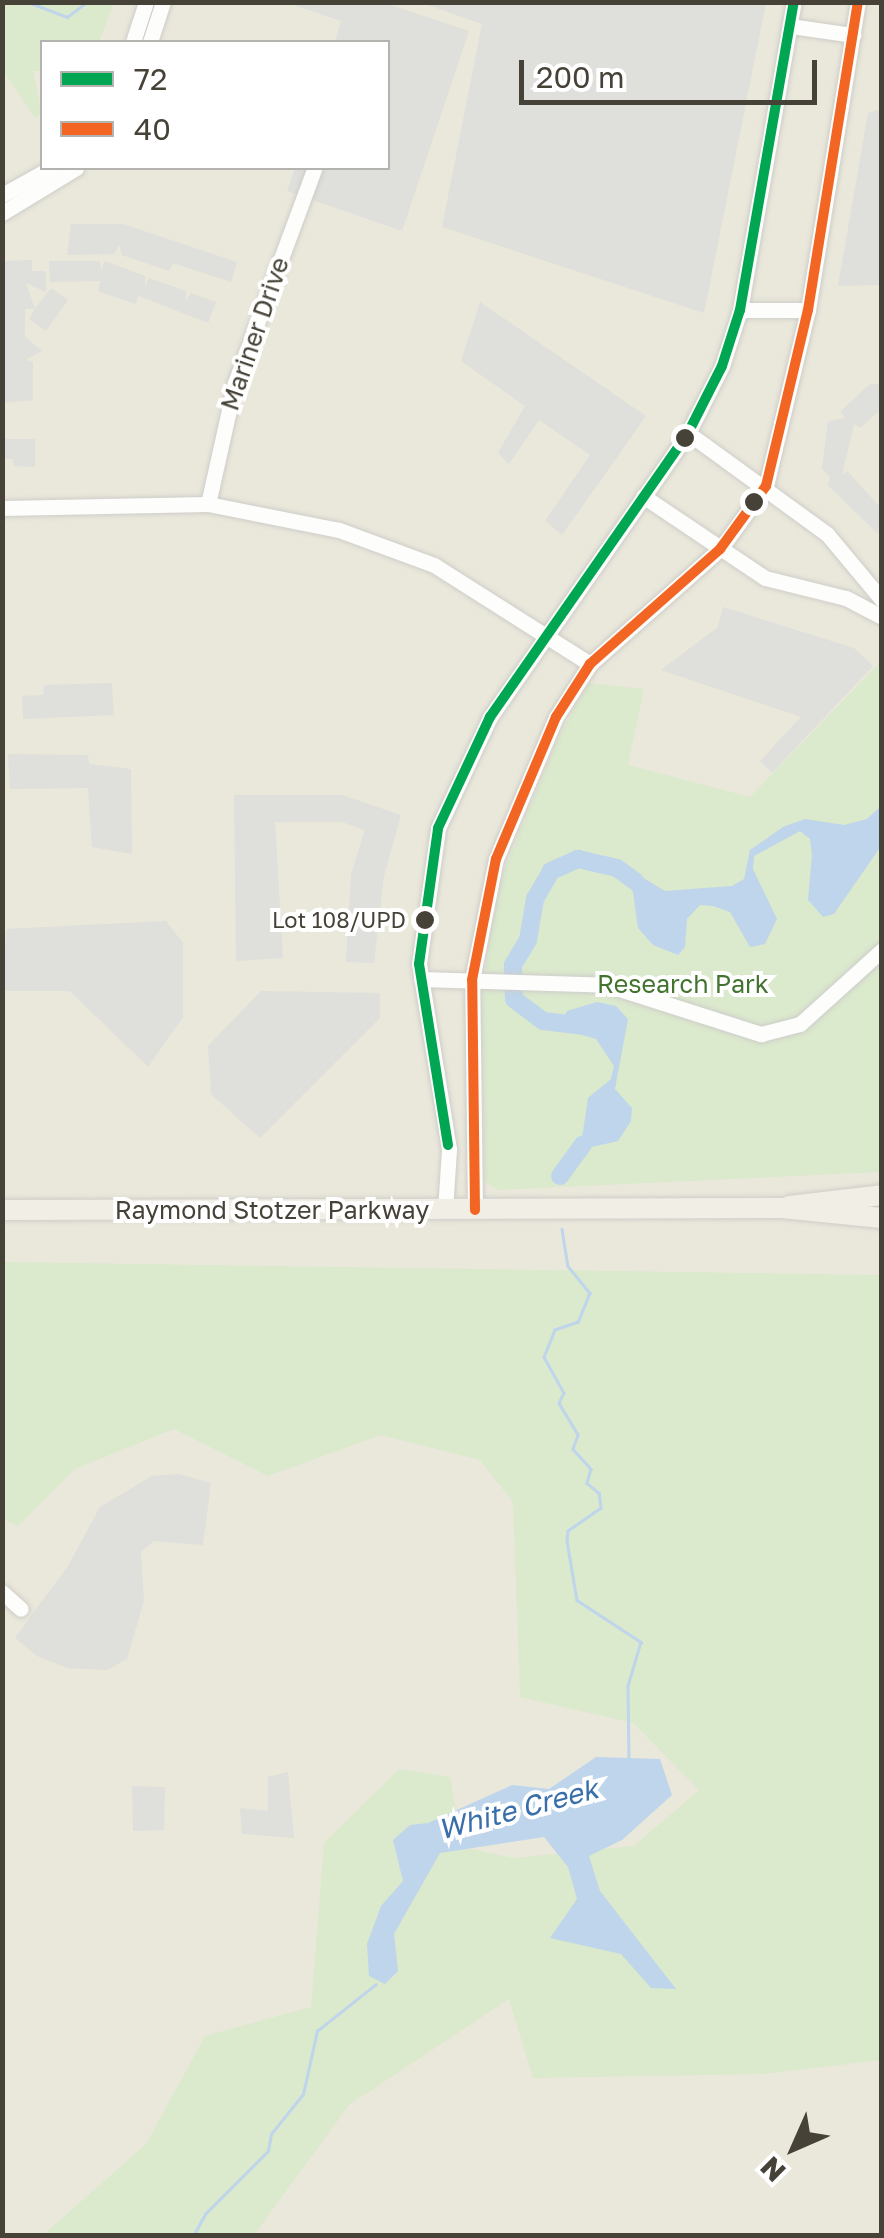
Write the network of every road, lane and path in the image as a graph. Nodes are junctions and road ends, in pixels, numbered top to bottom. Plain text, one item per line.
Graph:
1 (146, 2) edge
2 (163, 2) edge
3 (794, 2) edge
4 (858, 2) edge
5 (790, 26) junction
6 (853, 35) junction
7 (135, 40) edge
8 (151, 40) edge
9 (47, 170) edge
10 (73, 170) edge
11 (313, 170) edge
12 (2, 195) edge
13 (2, 213) edge
14 (740, 310) junction
15 (808, 310) junction
16 (688, 433) junction
17 (766, 486) junction
18 (643, 496) junction
19 (208, 504) junction
20 (2, 508) edge
21 (720, 549) junction
22 (882, 600) edge
23 (882, 617) edge
24 (547, 632) junction
25 (590, 664) junction
26 (882, 950) edge
27 (421, 979) junction
28 (472, 980) junction
29 (882, 1195) edge
30 (782, 1208) junction
31 (2, 1210) edge
32 (446, 1210) junction
33 (476, 1210) junction
34 (882, 1218) edge
35 (2, 1592) edge
36 (21, 1609) dead end

1 - 7 street
2 - 8 street
3 - 5 street
4 - 6 street
5 - 6 street
5 - 14 street
6 - 15 street
9 - 12 street
10 - 13 street
11 - 19 street, Mariner Drive
14 - 15 street
14 - 16 street
15 - 17 street
16 - 17 street
16 - 18 street
17 - 21 street
17 - 22 street
18 - 21 street
18 - 24 street
19 - 20 street
19 - 24 street
21 - 23 street
21 - 25 street
24 - 25 street
24 - 27 street
25 - 28 street
26 - 28 street
27 - 28 street
27 - 32 street
28 - 33 street
29 - 30 main road, Raymond Stotzer Parkway
30 - 33 main road, Raymond Stotzer Parkway
30 - 34 main road, Raymond Stotzer Parkway
31 - 32 main road, Raymond Stotzer Parkway
32 - 33 main road, Raymond Stotzer Parkway
35 - 36 street

